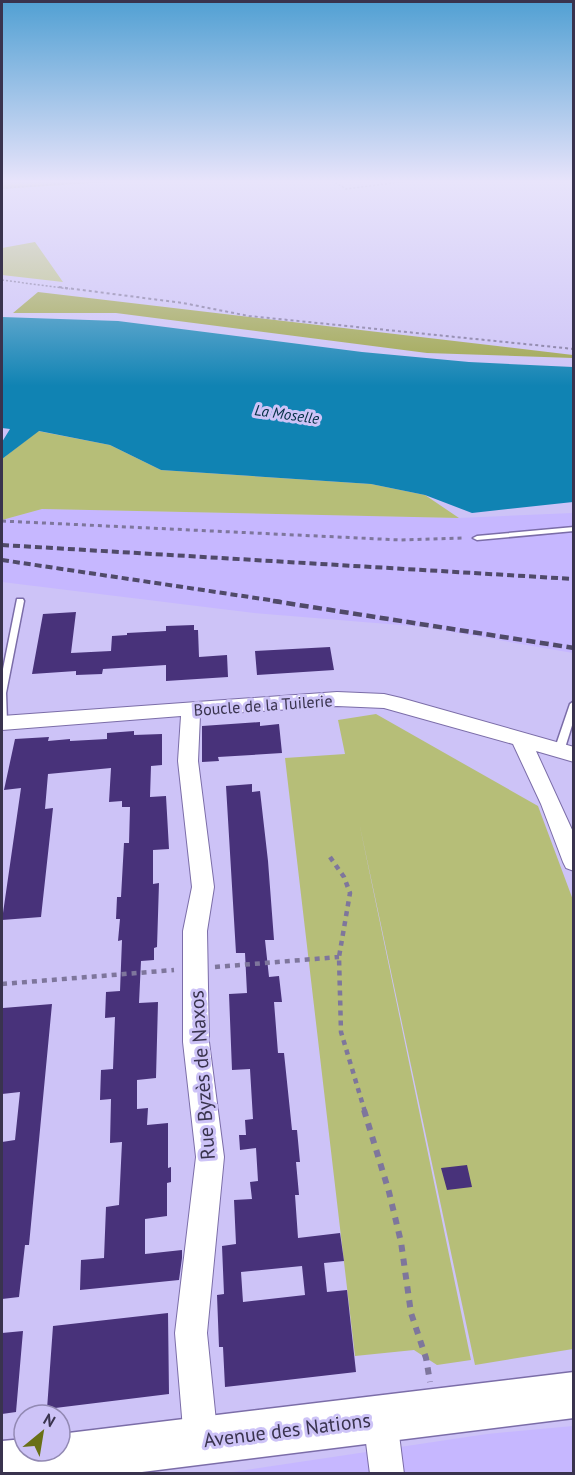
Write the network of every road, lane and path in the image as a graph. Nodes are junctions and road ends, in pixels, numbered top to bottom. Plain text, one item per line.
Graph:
1 (2, 280) edge
2 (573, 349) edge
3 (2, 521) edge
4 (573, 529) edge
5 (477, 538) joint
6 (20, 602) dead end
7 (573, 704) edge
8 (191, 710) junction
9 (2, 723) edge
10 (520, 739) junction
11 (566, 753) edge
12 (330, 857) dead end
13 (573, 862) edge
14 (339, 957) junction
15 (194, 969) junction
16 (2, 984) edge
17 (573, 1395) edge
18 (436, 1412) junction
19 (380, 1419) junction
20 (201, 1441) junction
21 (2, 1465) edge
22 (387, 1473) edge

1 - 2 path
3 - 5 path
4 - 5 lane
6 - 9 lane
7 - 11 lane
8 - 9 street, Boucle de la Tuilerie
8 - 10 street, Boucle de la Tuilerie
8 - 15 street, Rue Byzès de Naxos
10 - 11 street, Boucle de la Tuilerie
10 - 13 street
12 - 14 path
14 - 15 path
14 - 18 path
15 - 16 path
15 - 20 street, Rue Byzès de Naxos
17 - 18 main road, Avenue des Nations
18 - 19 main road, Avenue des Nations
19 - 20 main road, Avenue des Nations
19 - 22 street
20 - 21 main road, Avenue des Nations

